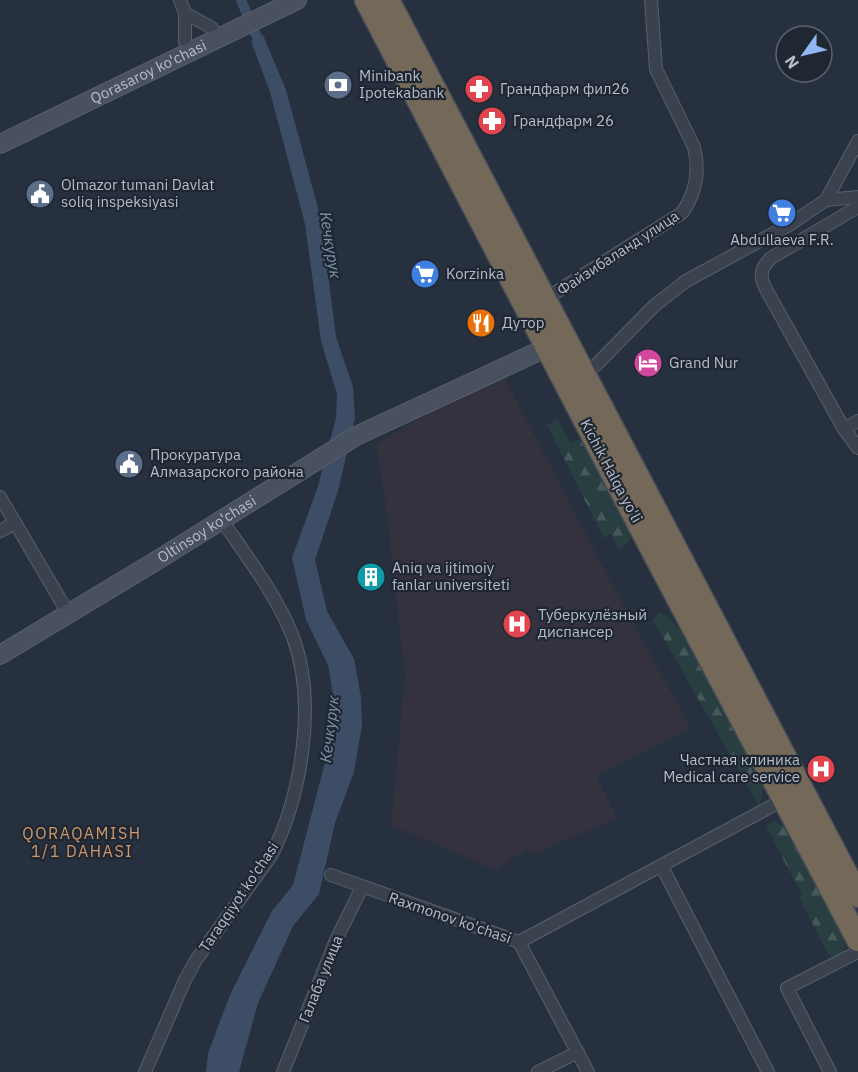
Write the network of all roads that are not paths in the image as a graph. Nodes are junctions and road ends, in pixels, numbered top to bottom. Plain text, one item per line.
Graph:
1 (180, 0) edge
2 (271, 0) edge
3 (297, 0) edge
4 (366, 0) edge
5 (388, 0) edge
6 (651, 0) edge
7 (185, 13) junction
8 (256, 13) junction
9 (239, 21) junction
10 (212, 28) junction
11 (185, 41) junction
12 (0, 132) edge
13 (858, 141) edge
14 (0, 144) edge
15 (858, 197) edge
16 (826, 200) junction
17 (858, 207) edge
18 (486, 208) junction
19 (545, 299) junction
20 (546, 348) junction
21 (584, 373) junction
22 (858, 422) edge
23 (844, 429) junction
24 (858, 448) edge
25 (0, 497) edge
26 (221, 519) junction
27 (15, 523) junction
28 (0, 531) edge
29 (68, 613) junction
30 (718, 652) junction
31 (0, 655) edge
32 (783, 800) junction
33 (662, 867) junction
34 (331, 875) dead end
35 (362, 886) junction
36 (858, 896) edge
37 (858, 940) edge
38 (519, 942) junction
39 (858, 952) edge
40 (578, 1052) junction
41 (145, 1072) edge
42 (284, 1072) edge
43 (538, 1072) edge
44 (588, 1072) edge
45 (768, 1072) edge
46 (830, 1072) edge

1 - 7 street
2 - 8 street, Qorasaroy ko'chasi
3 - 8 street, Qorasaroy ko'chasi
4 - 18 highway, Kichik Halqa yo'li
5 - 18 highway, Kichik Halqa yo'li
6 - 19 street, Файзибаланд улица
7 - 10 street
7 - 11 street
8 - 9 street, Qorasaroy ko'chasi
9 - 10 street, Qorasaroy ko'chasi
9 - 14 street, Qorasaroy ko'chasi
10 - 11 street, Qorasaroy ko'chasi
11 - 12 street, Qorasaroy ko'chasi
13 - 16 street
15 - 16 street
16 - 21 street
17 - 23 street
18 - 19 highway, Kichik Halqa yo'li
18 - 20 highway, Kichik Halqa yo'li
19 - 21 highway, Kichik Halqa yo'li
20 - 26 street, Oltinsoy ko'chasi
20 - 30 highway, Kichik Halqa yo'li
21 - 30 highway, Kichik Halqa yo'li
22 - 23 street
23 - 24 street
25 - 27 street
26 - 29 street, Oltinsoy ko'chasi
26 - 41 street, Taraqqiyot ko'chasi
27 - 28 street
27 - 29 street
29 - 31 street, Oltinsoy ko'chasi
30 - 32 highway, Kichik Halqa yo'li
30 - 36 highway, Kichik Halqa yo'li
32 - 33 street, Raxmonov ko'chasi
32 - 37 highway, Kichik Halqa yo'li
33 - 38 street, Raxmonov ko'chasi
33 - 45 street
34 - 35 street, Raxmonov ko'chasi
35 - 38 street, Raxmonov ko'chasi
35 - 42 street, Галаба улица
38 - 40 street
39 - 46 street
40 - 43 street
40 - 44 street

